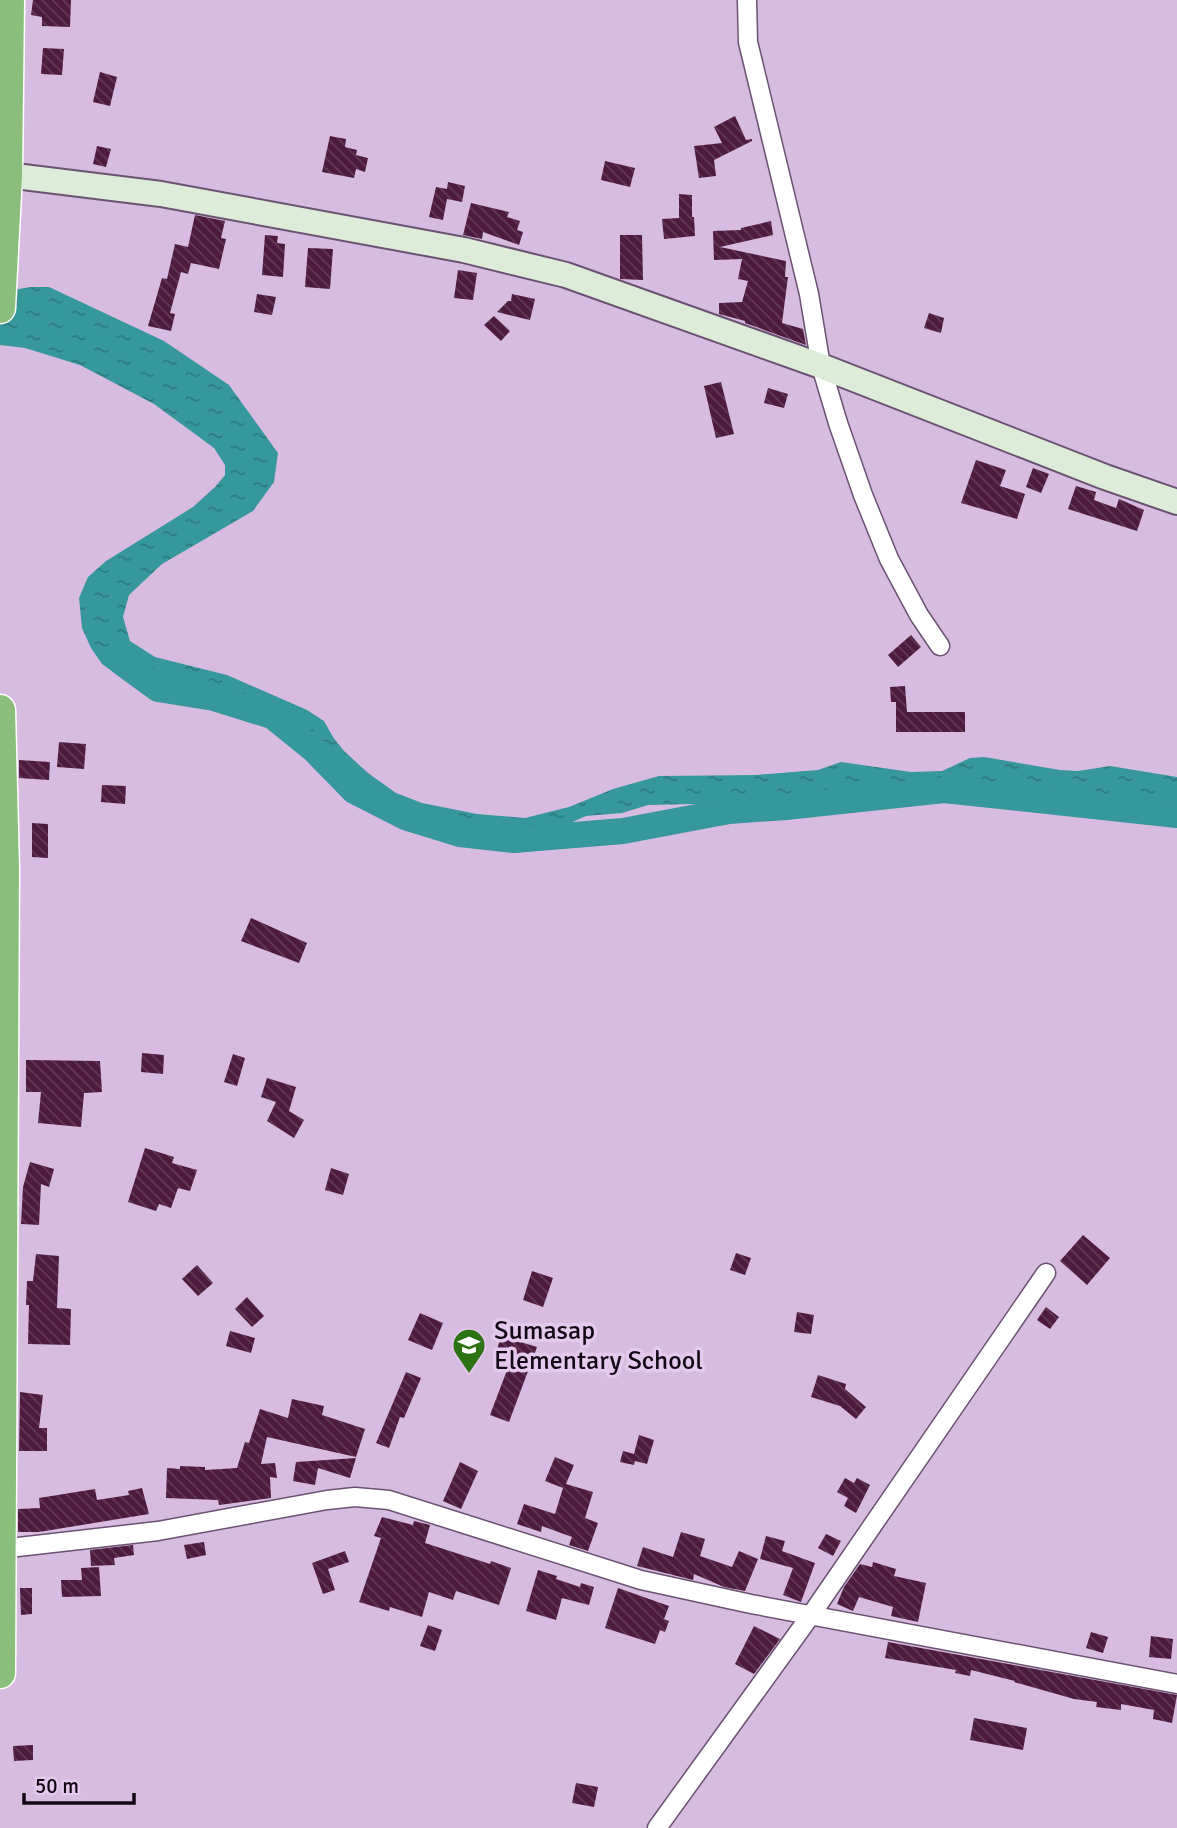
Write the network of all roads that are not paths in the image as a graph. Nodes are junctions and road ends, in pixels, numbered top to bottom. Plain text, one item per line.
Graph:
1 (9, 0) edge
2 (747, 0) edge
3 (7, 175) junction
4 (1, 297) edge
5 (0, 309) edge
6 (821, 366) junction
7 (1177, 502) edge
8 (940, 646) dead end
9 (0, 710) edge
10 (1, 1115) edge
11 (1046, 1273) dead end
12 (0, 1549) edge
13 (811, 1615) junction
14 (0, 1673) edge
15 (1177, 1684) edge
16 (657, 1828) edge

1 - 3 highway
2 - 6 street
3 - 4 highway
3 - 6 street
4 - 5 highway
6 - 7 street
6 - 8 street
9 - 10 highway
10 - 12 highway
11 - 13 street
12 - 13 street
12 - 14 highway
13 - 15 street
13 - 16 street

